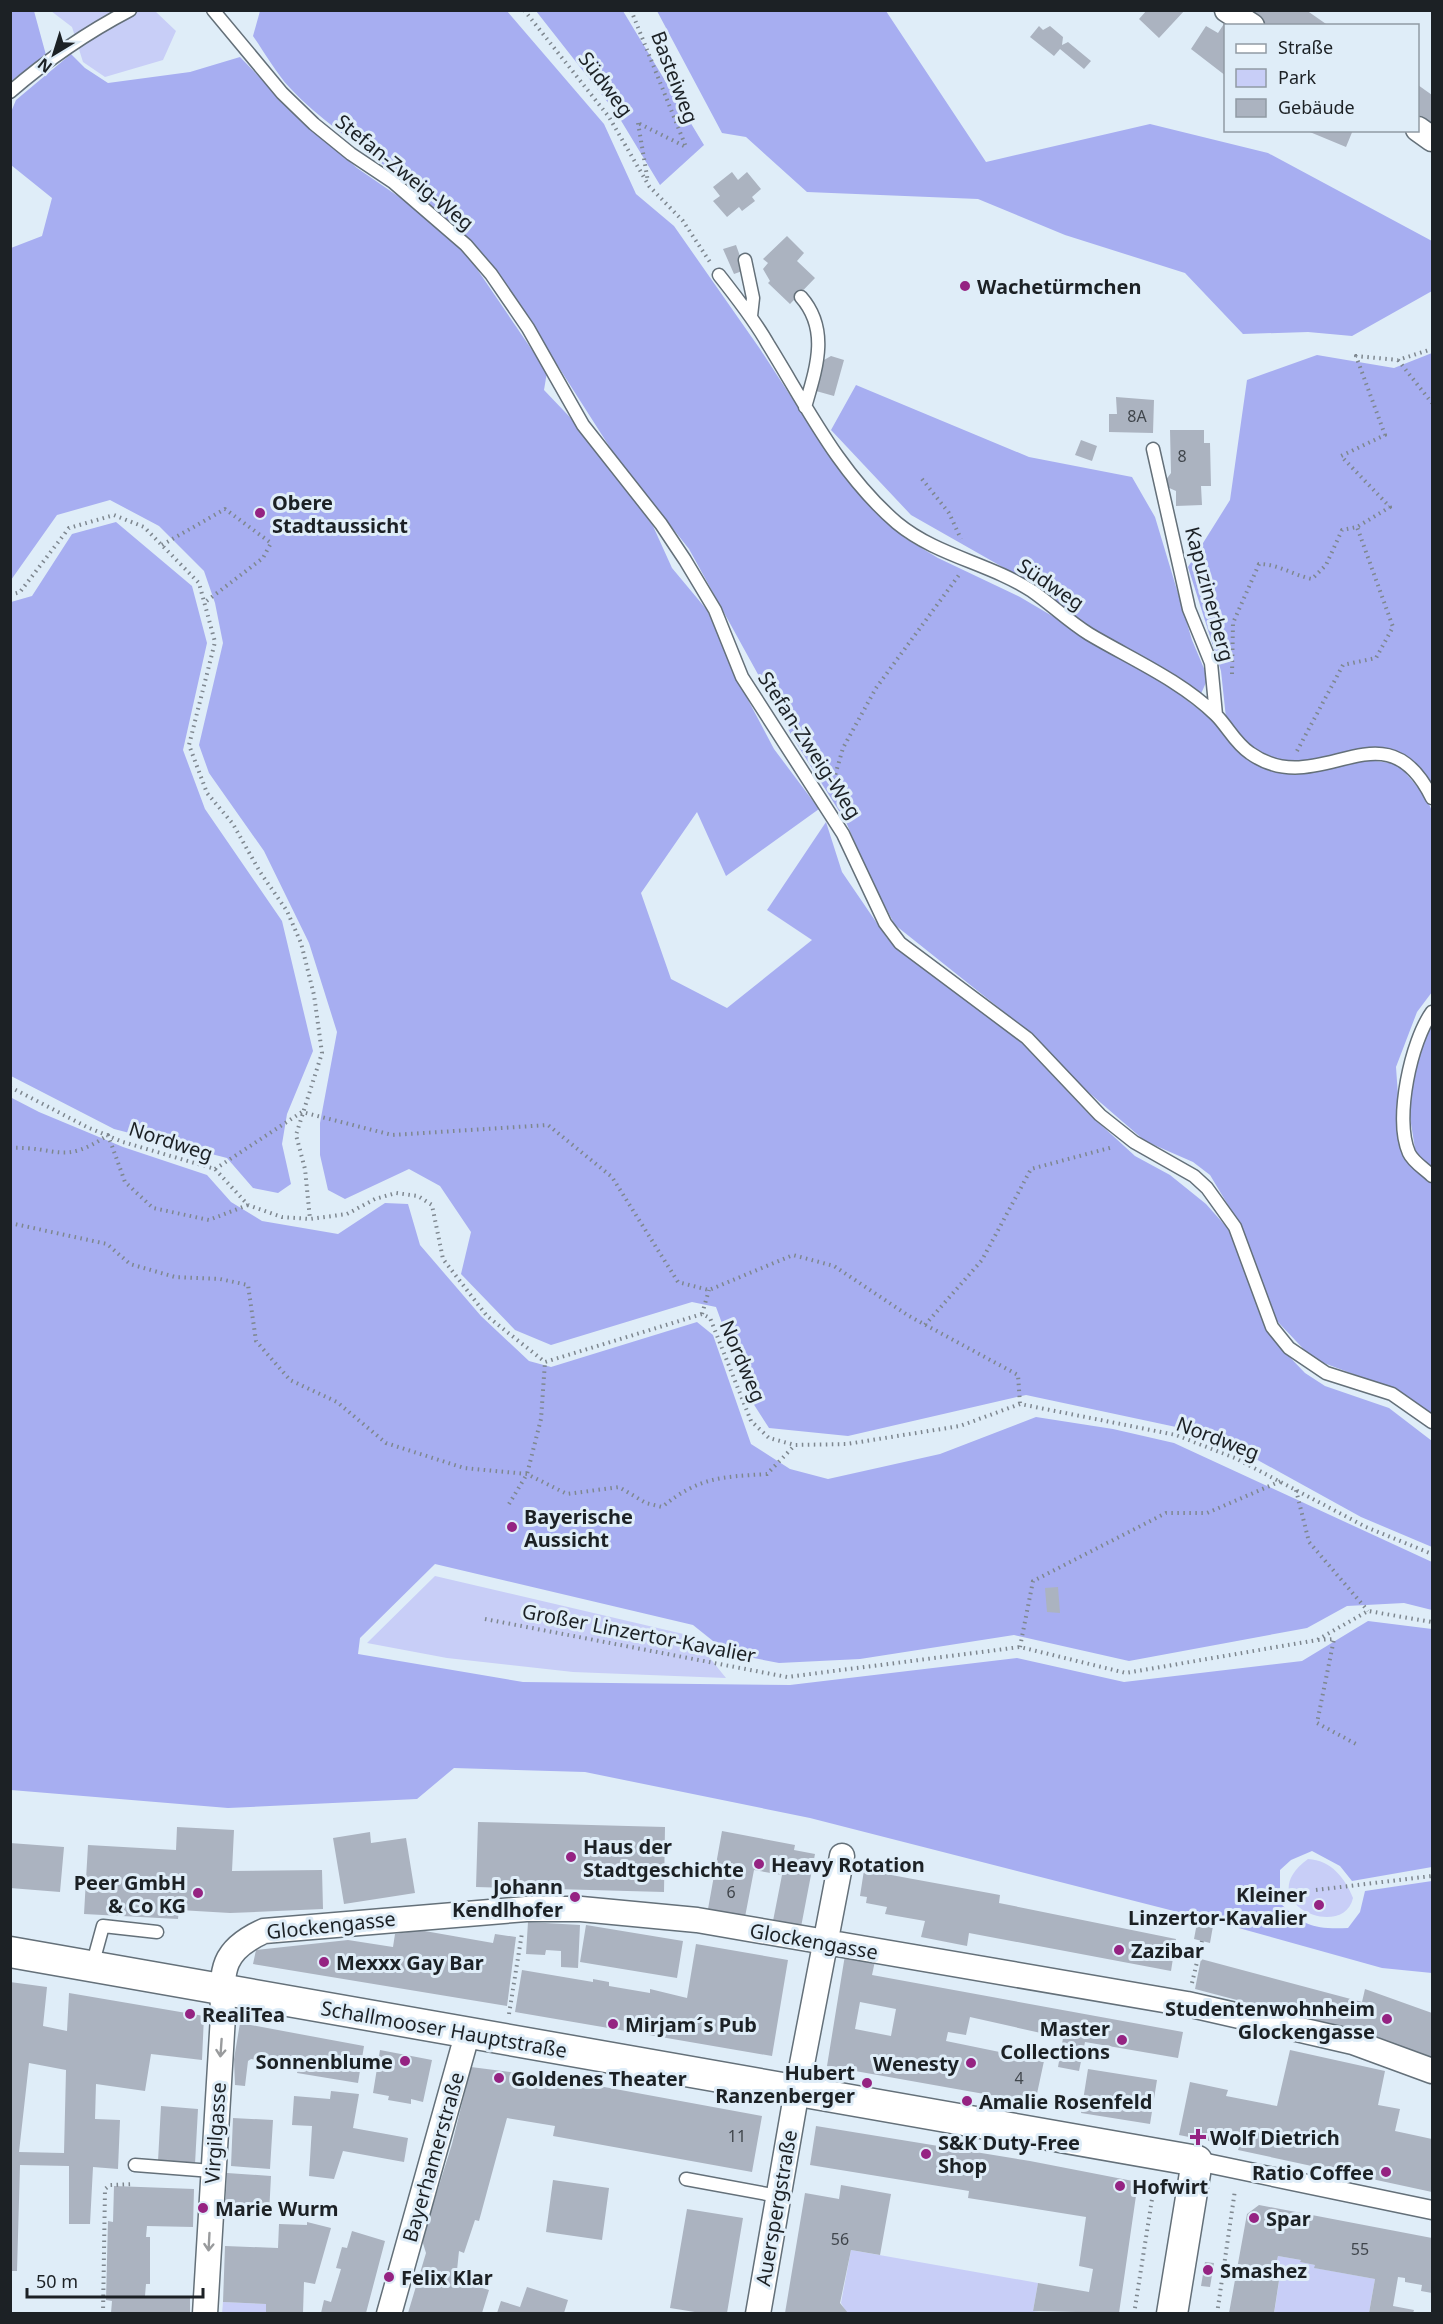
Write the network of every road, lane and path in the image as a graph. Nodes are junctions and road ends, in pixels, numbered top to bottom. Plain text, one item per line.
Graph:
1 (130, 10) edge
2 (213, 10) edge
3 (524, 10) edge
4 (631, 10) edge
5 (1227, 10) edge
6 (1249, 24) edge
7 (10, 92) edge
8 (1419, 130) edge
9 (1432, 139) edge
10 (649, 186) junction
11 (745, 260) dead end
12 (719, 274) joint
13 (801, 297) dead end
14 (751, 316) junction
15 (1432, 349) edge
16 (1398, 360) junction
17 (1432, 403) edge
18 (805, 407) junction
19 (1153, 449) dead end
20 (922, 479) dead end
21 (1357, 527) junction
22 (162, 545) junction
23 (969, 561) junction
24 (10, 595) edge
25 (204, 603) junction
26 (1216, 715) junction
27 (1288, 769) junction
28 (1432, 798) edge
29 (826, 807) junction
30 (1432, 1012) edge
31 (10, 1087) edge
32 (302, 1112) junction
33 (108, 1136) junction
34 (1134, 1142) junction
35 (10, 1148) edge
36 (215, 1169) junction
37 (1432, 1176) edge
38 (248, 1205) junction
39 (310, 1219) junction
40 (10, 1223) edge
41 (709, 1290) junction
42 (702, 1314) junction
43 (925, 1325) junction
44 (545, 1362) junction
45 (1020, 1404) junction
46 (1432, 1422) edge
47 (795, 1445) junction
48 (527, 1474) junction
49 (1282, 1481) junction
50 (1296, 1490) junction
51 (509, 1504) dead end
52 (1432, 1554) edge
53 (1368, 1611) junction
54 (485, 1619) dead end
55 (1432, 1622) edge
56 (1317, 1640) junction
57 (1020, 1647) junction
58 (1356, 1744) dead end
59 (842, 1856) dead end
60 (1432, 1876) edge
61 (1316, 1890) dead end
62 (526, 1909) junction
63 (157, 1932) dead end
64 (1202, 1941) dead end
65 (825, 1943) junction
66 (10, 1953) edge
67 (92, 1967) junction
68 (222, 1989) junction
69 (1187, 2004) junction
70 (509, 2015) dead end
71 (467, 2035) junction
72 (1432, 2071) edge
73 (797, 2090) junction
74 (1197, 2161) junction
75 (135, 2165) dead end
76 (1240, 2169) junction
77 (212, 2170) junction
78 (686, 2179) dead end
79 (135, 2185) dead end
80 (778, 2196) junction
81 (1432, 2210) edge
82 (103, 2313) edge
83 (205, 2313) edge
84 (389, 2313) edge
85 (758, 2313) edge
86 (1134, 2313) edge
87 (1172, 2313) edge
88 (1217, 2313) edge

1 - 7 lane
2 - 29 lane, Stefan-Zweig-Weg
3 - 10 path, Südweg
4 - 10 path, Basteiweg
5 - 6 street
8 - 9 street
10 - 12 path, Südweg
11 - 14 lane
12 - 14 lane, Südweg
13 - 18 lane
14 - 18 lane, Südweg
15 - 16 path
16 - 17 path
16 - 21 path
18 - 23 lane, Südweg
19 - 26 lane, Kapuzinerberg
20 - 23 path
21 - 26 path
21 - 27 path
22 - 24 path
22 - 25 path
22 - 25 path
23 - 26 lane, Südweg
23 - 29 path
25 - 32 path
26 - 27 lane, Südweg
27 - 28 lane, Südweg
29 - 34 lane, Stefan-Zweig-Weg
30 - 37 lane
31 - 33 path, Nordweg
32 - 36 path
32 - 39 path
32 - 41 path
33 - 35 path
33 - 36 path, Nordweg
33 - 38 path
34 - 43 path
34 - 46 lane, Stefan-Zweig-Weg
36 - 38 path, Nordweg
38 - 39 path, Nordweg
39 - 44 path, Nordweg
40 - 48 path
41 - 42 path
41 - 43 path
42 - 44 path, Nordweg
42 - 47 path, Nordweg
43 - 45 path
44 - 48 path
45 - 47 path, Nordweg
45 - 49 path, Nordweg
47 - 48 path
48 - 51 path
49 - 50 path, Nordweg
49 - 57 path
50 - 52 path, Nordweg
50 - 53 path
53 - 55 path
53 - 56 path
54 - 57 path, Großer Linzertor-Kavalier
56 - 57 path
56 - 58 path
59 - 65 street, Auerspergstraße
60 - 61 path
62 - 65 street, Glockengasse
62 - 68 street, Glockengasse
62 - 70 path
63 - 67 lane
64 - 69 path
65 - 69 street, Glockengasse
65 - 73 street, Auerspergstraße
66 - 67 street, Schallmooser Hauptstraße
67 - 68 street, Schallmooser Hauptstraße
68 - 71 street, Schallmooser Hauptstraße
68 -> 77 street, Virgilgasse
69 - 72 street, Glockengasse
71 - 73 street, Schallmooser Hauptstraße
71 - 84 street, Bayerhamerstraße
73 - 74 street, Schallmooser Hauptstraße
73 - 80 street, Auerspergstraße
74 - 76 street
74 - 86 path
74 - 87 street
75 - 77 lane
76 - 81 street
76 - 88 path
77 -> 83 street, Virgilgasse
78 - 80 lane
79 - 82 path
80 - 85 street, Auerspergstraße

